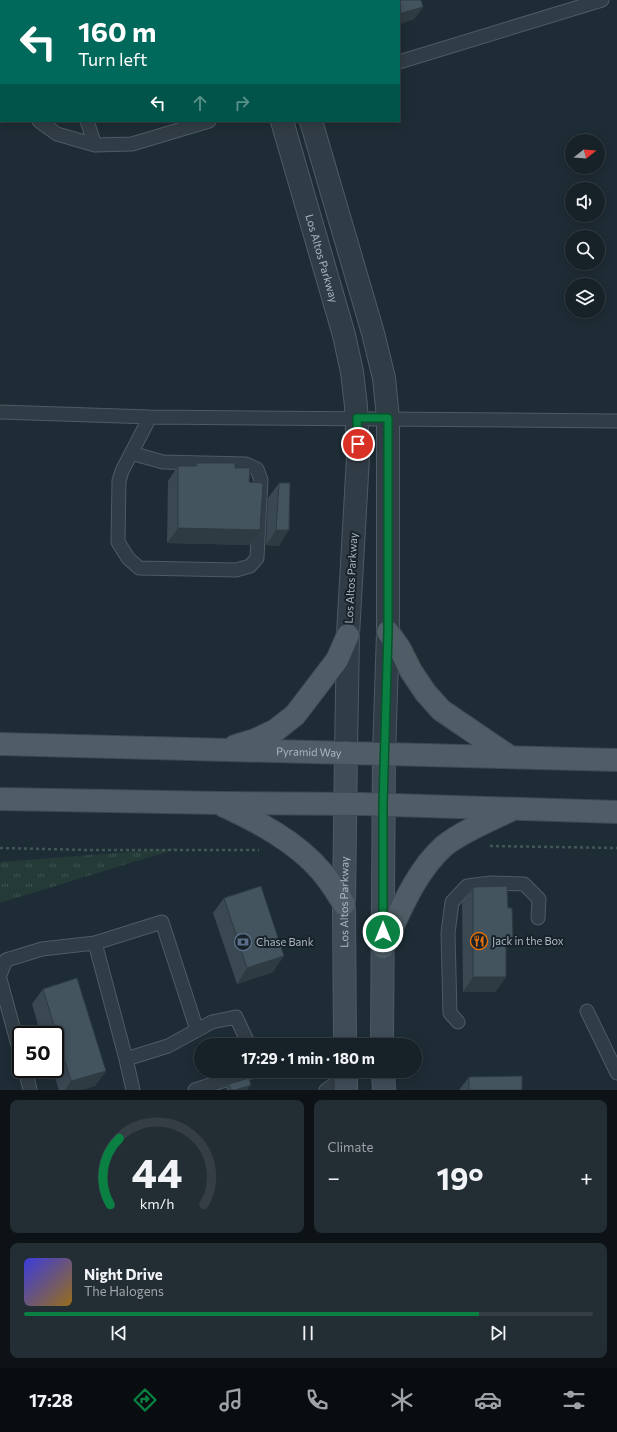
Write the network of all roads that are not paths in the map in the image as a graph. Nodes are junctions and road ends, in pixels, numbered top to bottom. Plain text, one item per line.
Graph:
1 (602, 0) edge
2 (400, 62) edge
3 (40, 122) edge
4 (87, 122) edge
5 (206, 122) edge
6 (282, 122) edge
7 (311, 122) edge
8 (95, 145) junction
9 (0, 412) edge
10 (150, 416) junction
11 (357, 418) junction
12 (388, 418) junction
13 (617, 421) edge
14 (131, 453) junction
15 (388, 632) junction
16 (348, 635) junction
17 (0, 744) edge
18 (222, 751) junction
19 (346, 752) junction
20 (384, 753) junction
21 (510, 757) junction
22 (617, 760) edge
23 (0, 799) edge
24 (220, 803) junction
25 (345, 804) junction
26 (383, 805) junction
27 (514, 809) junction
28 (617, 812) edge
29 (344, 904) junction
30 (538, 918) dead end
31 (95, 943) junction
32 (383, 947) junction
33 (0, 976) edge
34 (0, 979) edge
35 (587, 1011) dead end
36 (458, 1022) dead end
37 (13, 1026) edge
38 (197, 1030) junction
39 (246, 1038) edge
40 (345, 1038) edge
41 (382, 1038) edge
42 (126, 1059) junction
43 (617, 1073) edge
44 (27, 1078) edge
45 (232, 1078) edge
46 (340, 1078) edge
47 (346, 1078) edge
48 (383, 1078) edge
49 (30, 1090) edge
50 (133, 1090) edge
51 (195, 1090) edge
52 (326, 1090) edge
53 (346, 1090) edge
54 (384, 1090) edge

1 - 2 lane
3 - 8 lane
4 - 8 lane
5 - 8 lane
6 - 11 street, Los Altos Parkway
7 - 12 street
9 - 10 lane
10 - 11 lane
10 - 14 lane
11 - 12 lane
11 - 16 street, Los Altos Parkway
12 - 13 lane
12 - 15 street
14 - 14 lane
15 - 20 street
15 - 21 main road
16 - 18 main road
16 - 19 street, Los Altos Parkway
17 - 18 main road, Pyramid Way
18 - 19 main road, Pyramid Way
19 - 20 main road, Pyramid Way
19 - 25 main road, Los Altos Parkway
20 - 21 main road, Pyramid Way
20 - 26 main road
21 - 22 main road, Pyramid Way
23 - 24 main road
24 - 25 main road
24 - 29 main road
25 - 26 main road
25 - 29 main road, Los Altos Parkway
26 - 27 main road
26 - 32 main road
27 - 28 main road
27 - 32 main road
29 - 40 main road, Los Altos Parkway
30 - 36 lane
31 - 33 lane
31 - 38 lane
31 - 42 lane
32 - 41 main road
34 - 37 lane
35 - 43 lane
38 - 39 lane
38 - 42 lane
42 - 50 lane
44 - 49 lane
45 - 51 lane
46 - 52 lane
47 - 53 main road
48 - 54 main road

